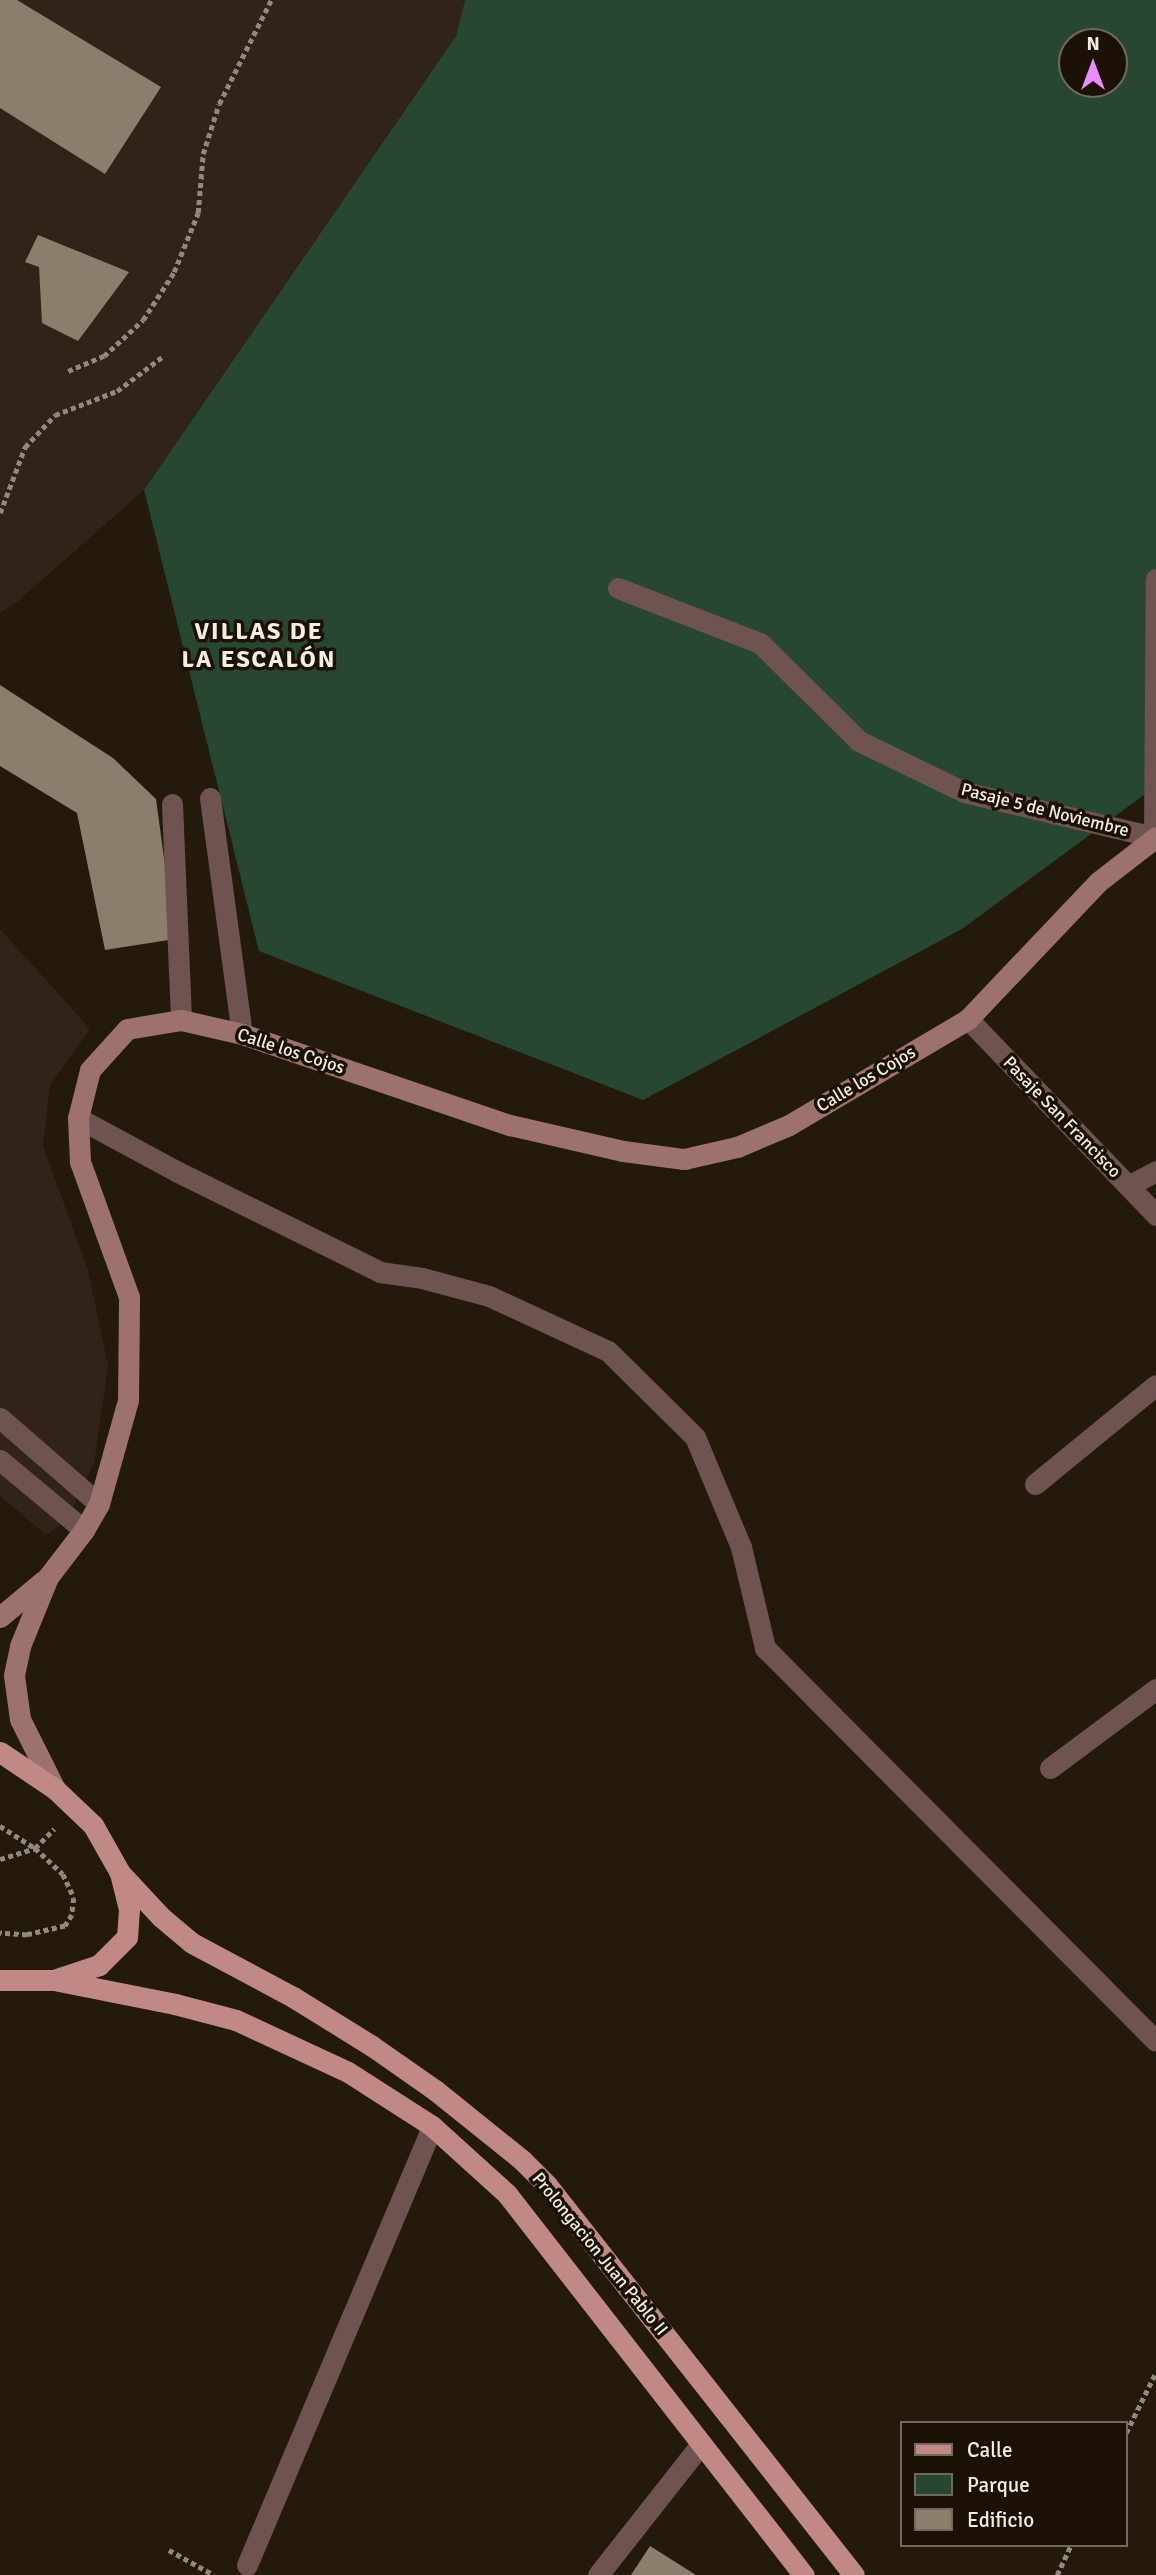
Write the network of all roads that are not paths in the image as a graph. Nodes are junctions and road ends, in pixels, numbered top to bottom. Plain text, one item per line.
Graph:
1 (1156, 579) edge
2 (618, 588) dead end
3 (1155, 631) edge
4 (211, 798) dead end
5 (172, 804) dead end
6 (1155, 837) edge
7 (968, 1019) junction
8 (181, 1020) junction
9 (242, 1034) junction
10 (78, 1118) junction
11 (1156, 1171) edge
12 (1128, 1186) junction
13 (1156, 1214) edge
14 (1156, 1385) edge
15 (0, 1418) edge
16 (0, 1460) edge
17 (1035, 1484) dead end
18 (99, 1504) junction
19 (85, 1530) junction
20 (48, 1577) junction
21 (0, 1617) edge
22 (1156, 1689) edge
23 (0, 1752) edge
24 (1050, 1768) dead end
25 (55, 1789) junction
26 (120, 1873) junction
27 (0, 1980) edge
28 (54, 1980) junction
29 (1156, 2041) edge
30 (432, 2126) junction
31 (701, 2444) junction
32 (247, 2565) dead end
33 (598, 2575) edge
34 (804, 2575) edge
35 (854, 2575) edge

1 - 3 street
2 - 6 street, Pasaje 5 de Noviembre
3 - 6 street
4 - 9 street
5 - 8 street
6 - 7 street, Calle los Cojos
7 - 9 street, Calle los Cojos
7 - 12 street, Pasaje San Francisco
8 - 9 street, Calle los Cojos
8 - 10 street, Calle los Cojos
10 - 18 street, Calle los Cojos
10 - 29 street
11 - 12 street
12 - 13 street, Pasaje San Francisco
14 - 17 street
15 - 18 street
16 - 19 street
18 - 19 street, Calle los Cojos
19 - 20 street, Calle los Cojos
20 - 21 street
20 - 25 street, Calle los Cojos
22 - 24 street
23 - 25 main road
25 - 26 main road
26 - 28 main road
26 - 35 main road, Prolongacion Juan Pablo II
27 - 28 main road
28 - 30 main road, Prolongacion Juan Pablo II
30 - 31 main road, Prolongacion Juan Pablo II
30 - 32 street
31 - 33 street
31 - 34 main road, Prolongacion Juan Pablo II

